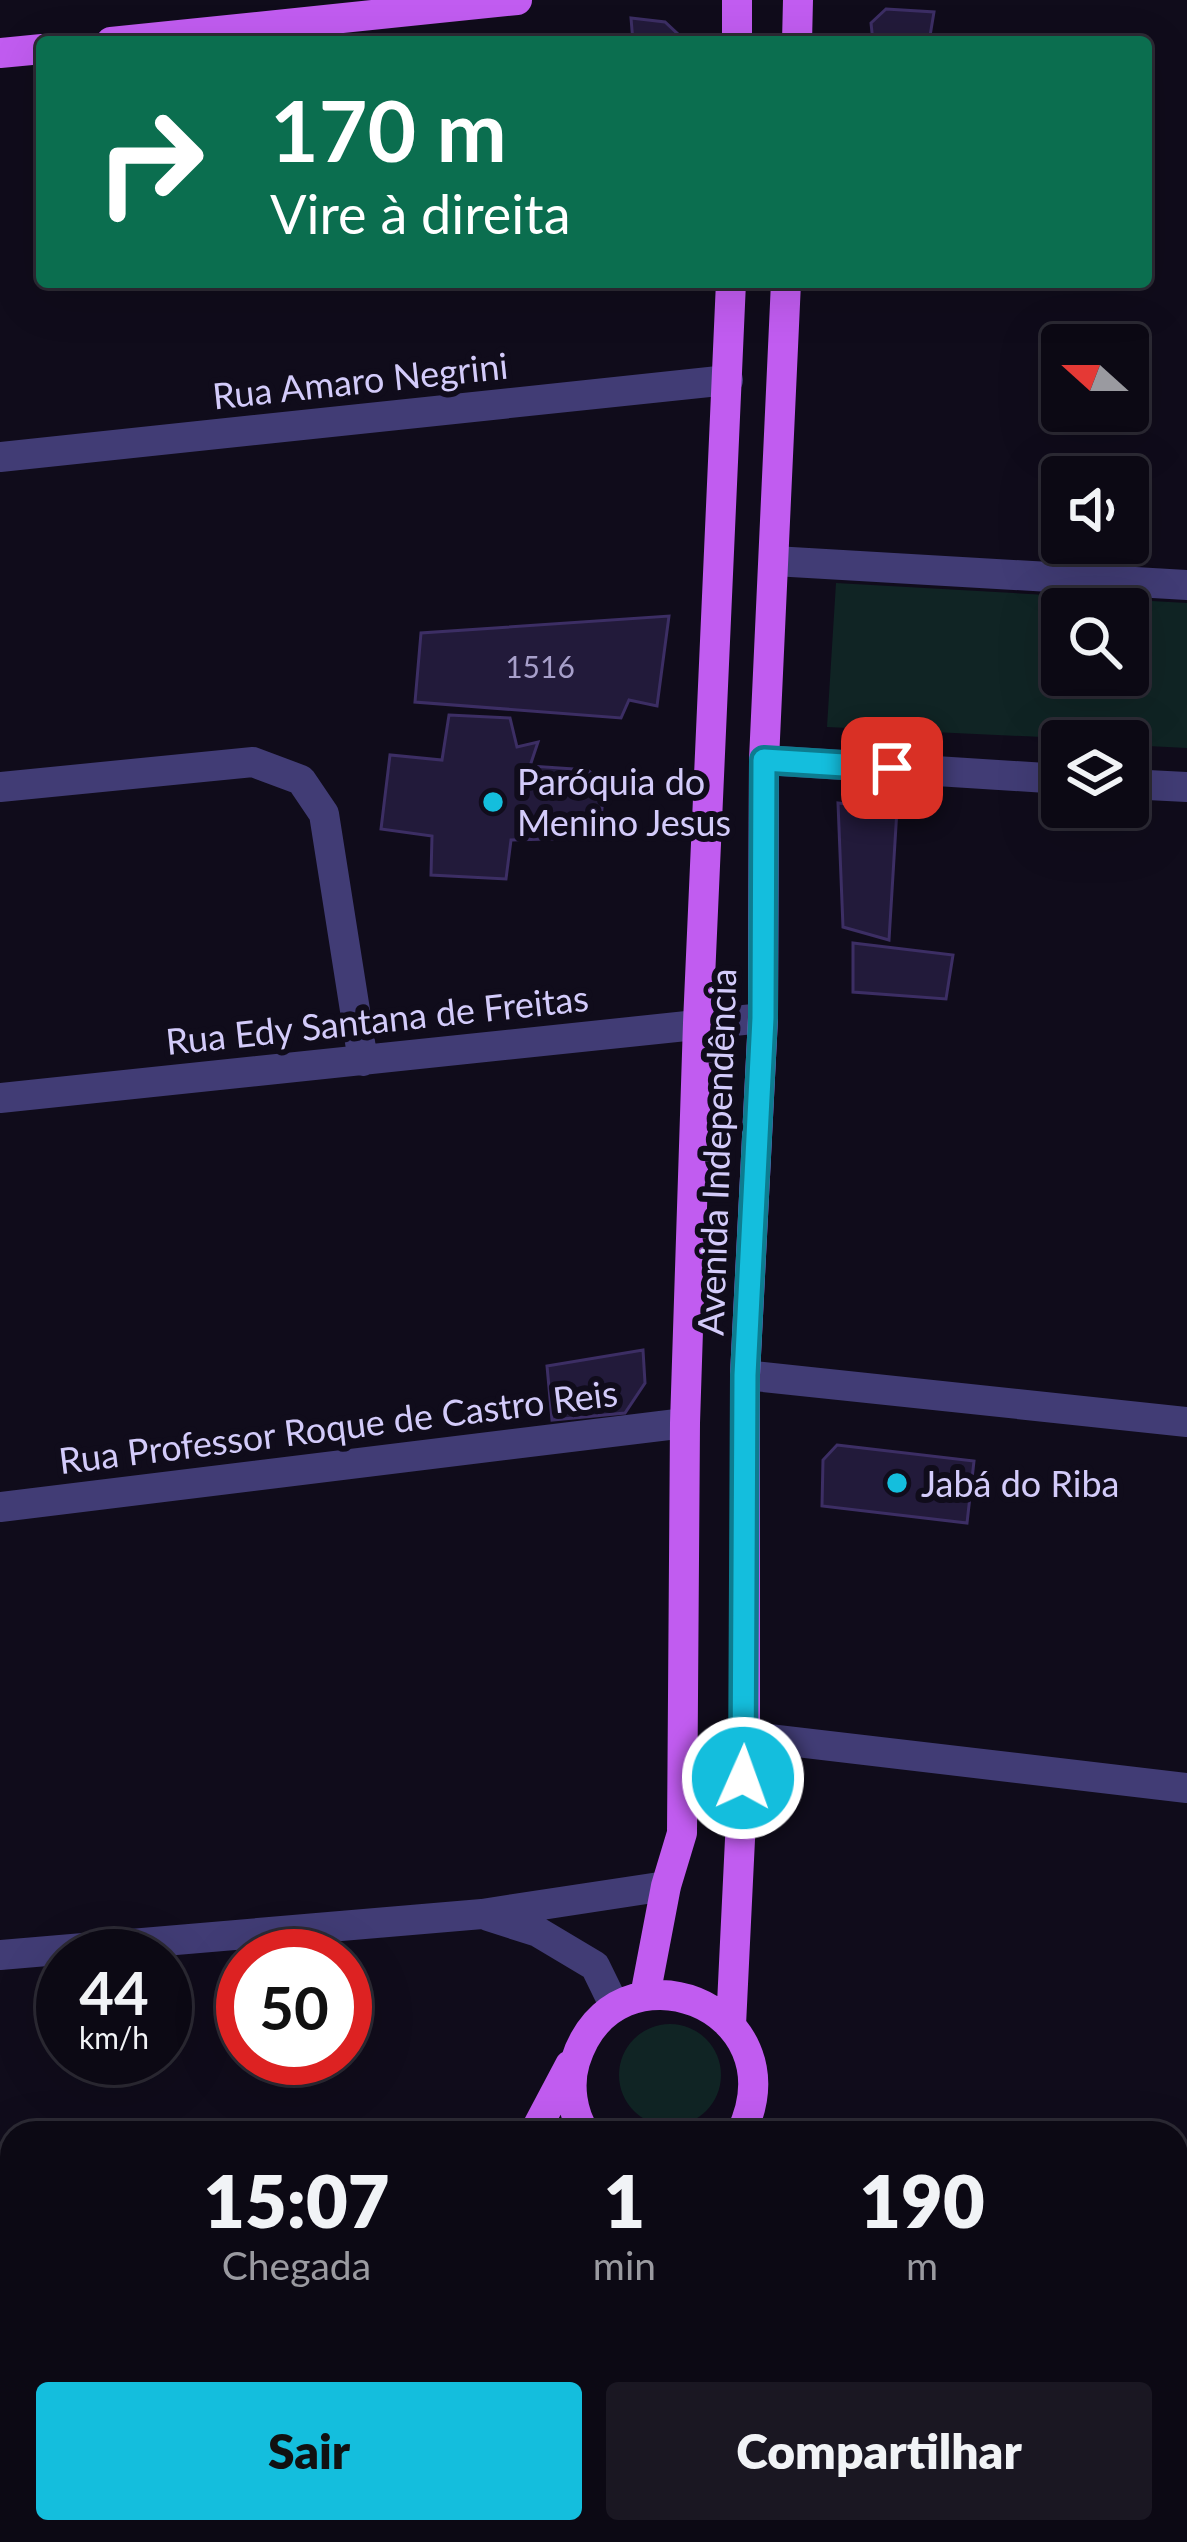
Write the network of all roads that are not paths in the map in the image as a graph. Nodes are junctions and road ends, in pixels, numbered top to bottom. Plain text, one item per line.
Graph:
1 (517, 0) edge
2 (737, 0) edge
3 (798, 0) edge
4 (169, 36) edge
5 (737, 36) edge
6 (796, 36) edge
7 (36, 50) edge
8 (0, 53) edge
9 (731, 288) edge
10 (786, 288) edge
11 (728, 380) junction
12 (0, 457) edge
13 (774, 561) junction
14 (1187, 585) edge
15 (764, 760) junction
16 (1041, 778) edge
17 (1149, 785) edge
18 (0, 787) edge
19 (1187, 787) edge
20 (763, 1018) junction
21 (698, 1023) junction
22 (363, 1060) junction
23 (0, 1098) edge
24 (745, 1375) junction
25 (1187, 1422) edge
26 (685, 1423) junction
27 (0, 1507) edge
28 (746, 1736) junction
29 (1187, 1788) edge
30 (666, 1886) junction
31 (482, 1914) junction
32 (0, 1955) edge
33 (645, 1996) junction
34 (615, 2007) junction
35 (731, 2025) junction
36 (581, 2044) junction
37 (540, 2121) edge
38 (580, 2121) edge
39 (746, 2121) edge

1 - 4 main road
2 - 5 main road
3 - 6 main road
7 - 8 main road
9 - 11 main road, Avenida Independência
10 - 13 main road, Avenida Independência
11 - 12 street, Rua Amaro Negrini
11 - 21 main road, Avenida Independência
13 - 14 street
13 - 15 main road, Avenida Independência
15 - 16 street
15 - 20 main road, Avenida Independência
17 - 19 street
18 - 22 street
20 - 21 street, Rua Edy Santana de Freitas
20 - 24 main road, Avenida Independência
21 - 22 street, Rua Edy Santana de Freitas
21 - 26 main road, Avenida Independência
22 - 23 street, Rua Edy Santana de Freitas
24 - 25 street
24 - 28 main road, Avenida Independência
26 - 27 street, Rua Professor Roque de Castro Reis
26 - 30 main road, Avenida Independência
28 - 29 street
28 - 35 main road, Avenida Independência
30 - 31 street
30 - 33 main road, Avenida Independência
31 - 32 street
31 - 34 street
33 - 34 main road
33 - 35 main road
34 - 36 main road
35 - 39 main road
36 - 37 main road
36 - 38 main road

